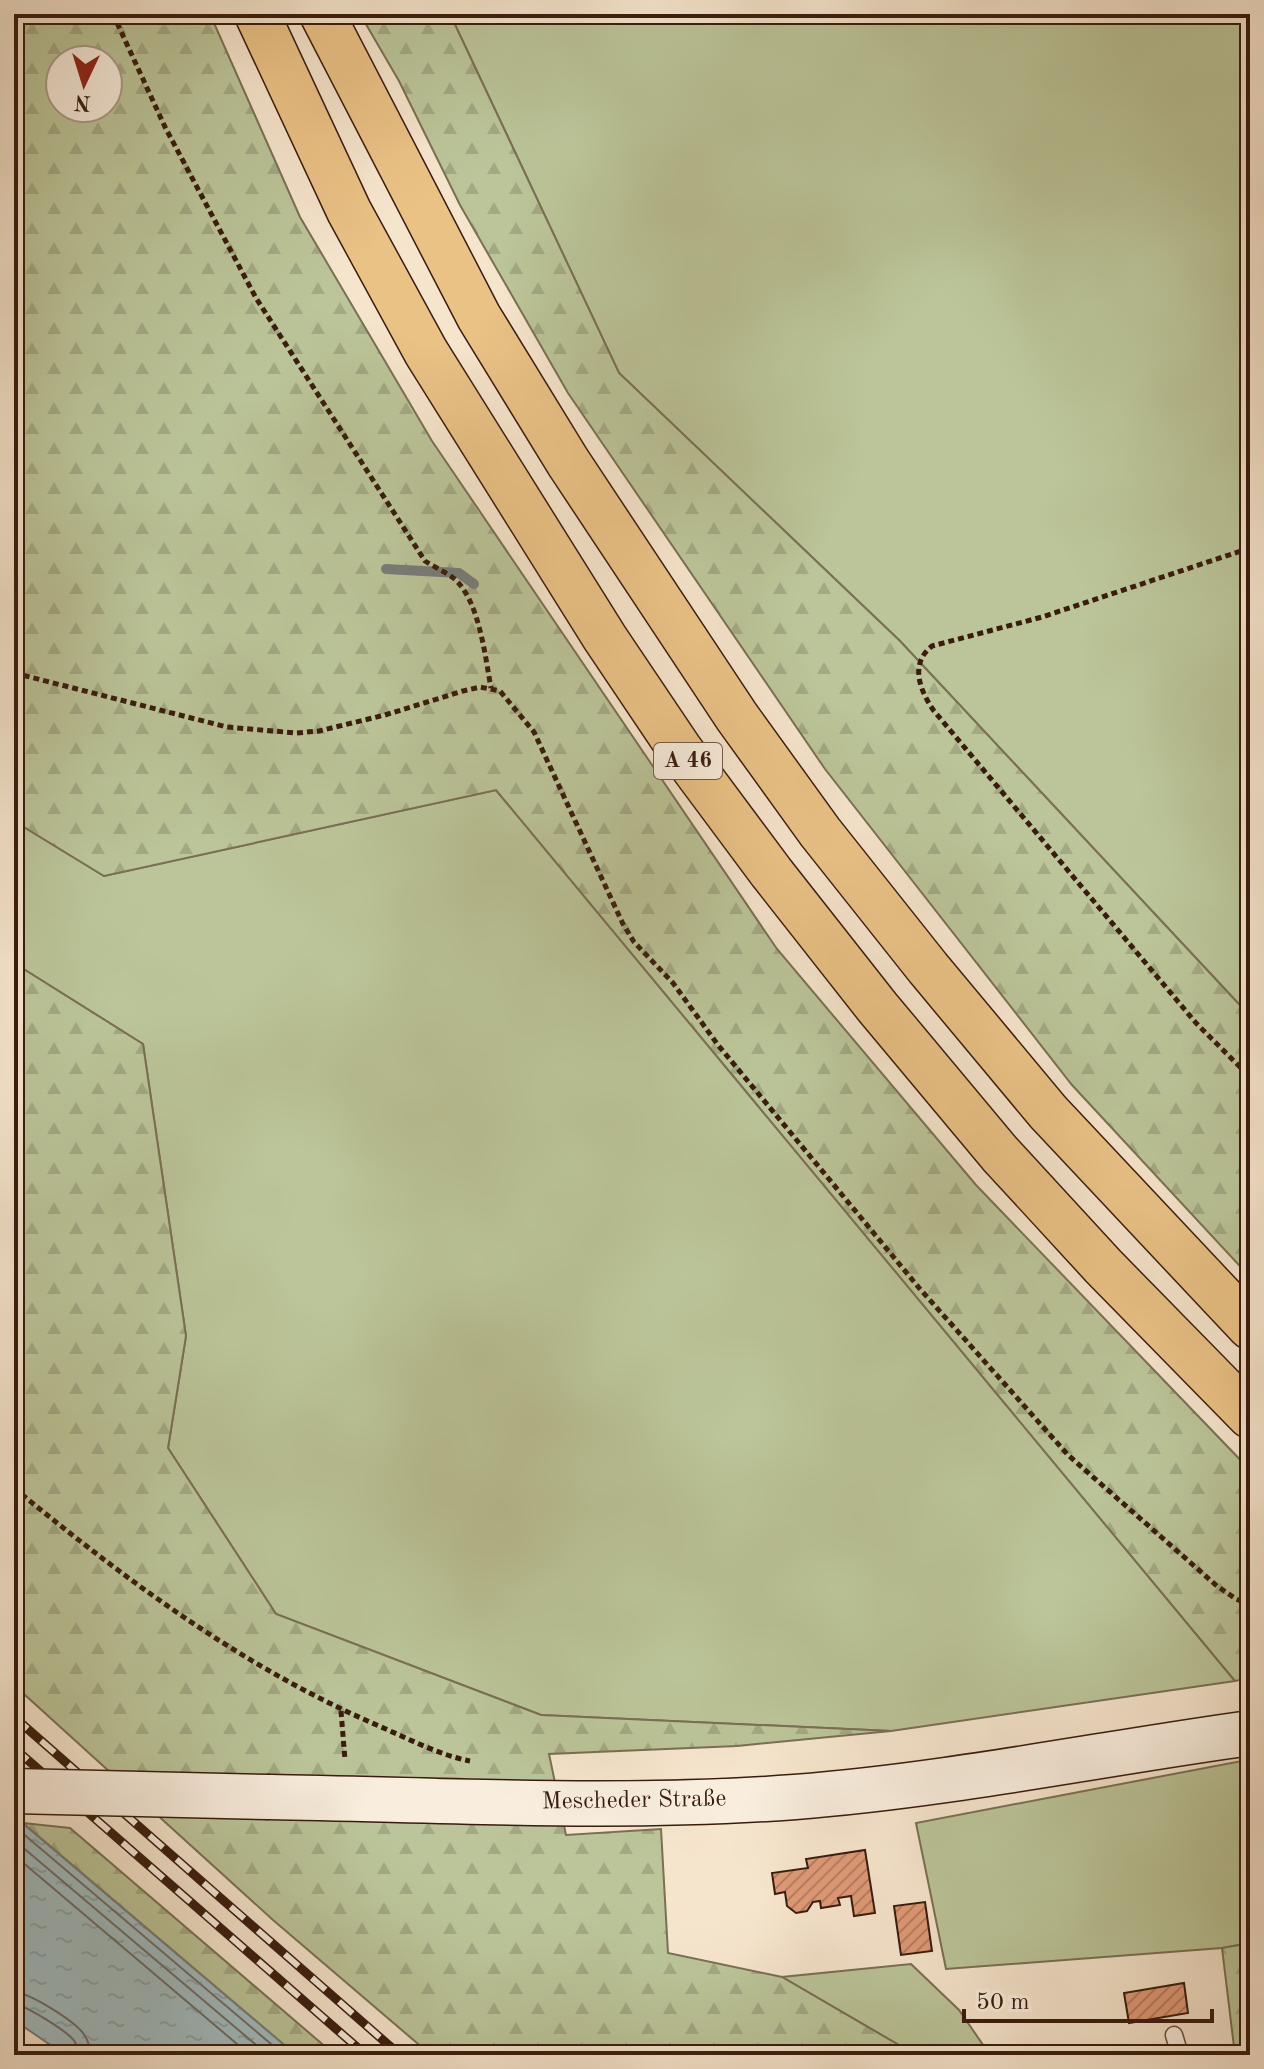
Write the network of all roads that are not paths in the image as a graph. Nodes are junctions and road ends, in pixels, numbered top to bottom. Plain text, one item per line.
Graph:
1 (257, 14) edge
2 (322, 14) edge
3 (1250, 1327) edge
4 (1250, 1416) edge
5 (1250, 1733) edge
6 (14, 1791) edge
7 (1174, 2035) dead end
8 (1180, 2055) edge

1 - 4 highway, A 46
2 - 3 highway, A 46
5 - 6 street, Mescheder Straße, bridge
7 - 8 lane

